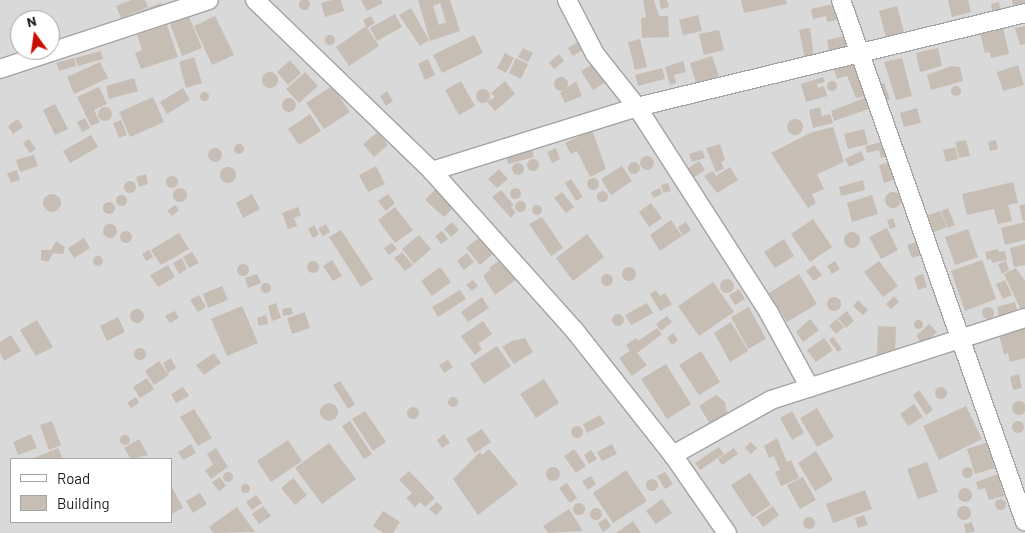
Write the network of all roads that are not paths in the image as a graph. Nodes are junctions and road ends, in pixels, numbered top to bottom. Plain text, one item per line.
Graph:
1 (209, 0) edge
2 (255, 0) edge
3 (567, 0) edge
4 (841, 0) edge
5 (1025, 13) edge
6 (860, 52) junction
7 (0, 69) edge
8 (637, 108) junction
9 (432, 171) junction
10 (1025, 318) edge
11 (960, 340) junction
12 (810, 388) junction
13 (673, 455) junction
14 (1025, 522) edge
15 (727, 533) edge

1 - 7 street
2 - 9 street
3 - 8 street
4 - 6 street
5 - 6 street
6 - 8 street
6 - 11 street
8 - 9 street
8 - 12 street
9 - 13 street
10 - 11 street
11 - 12 street
11 - 14 street
12 - 13 street
13 - 15 street

